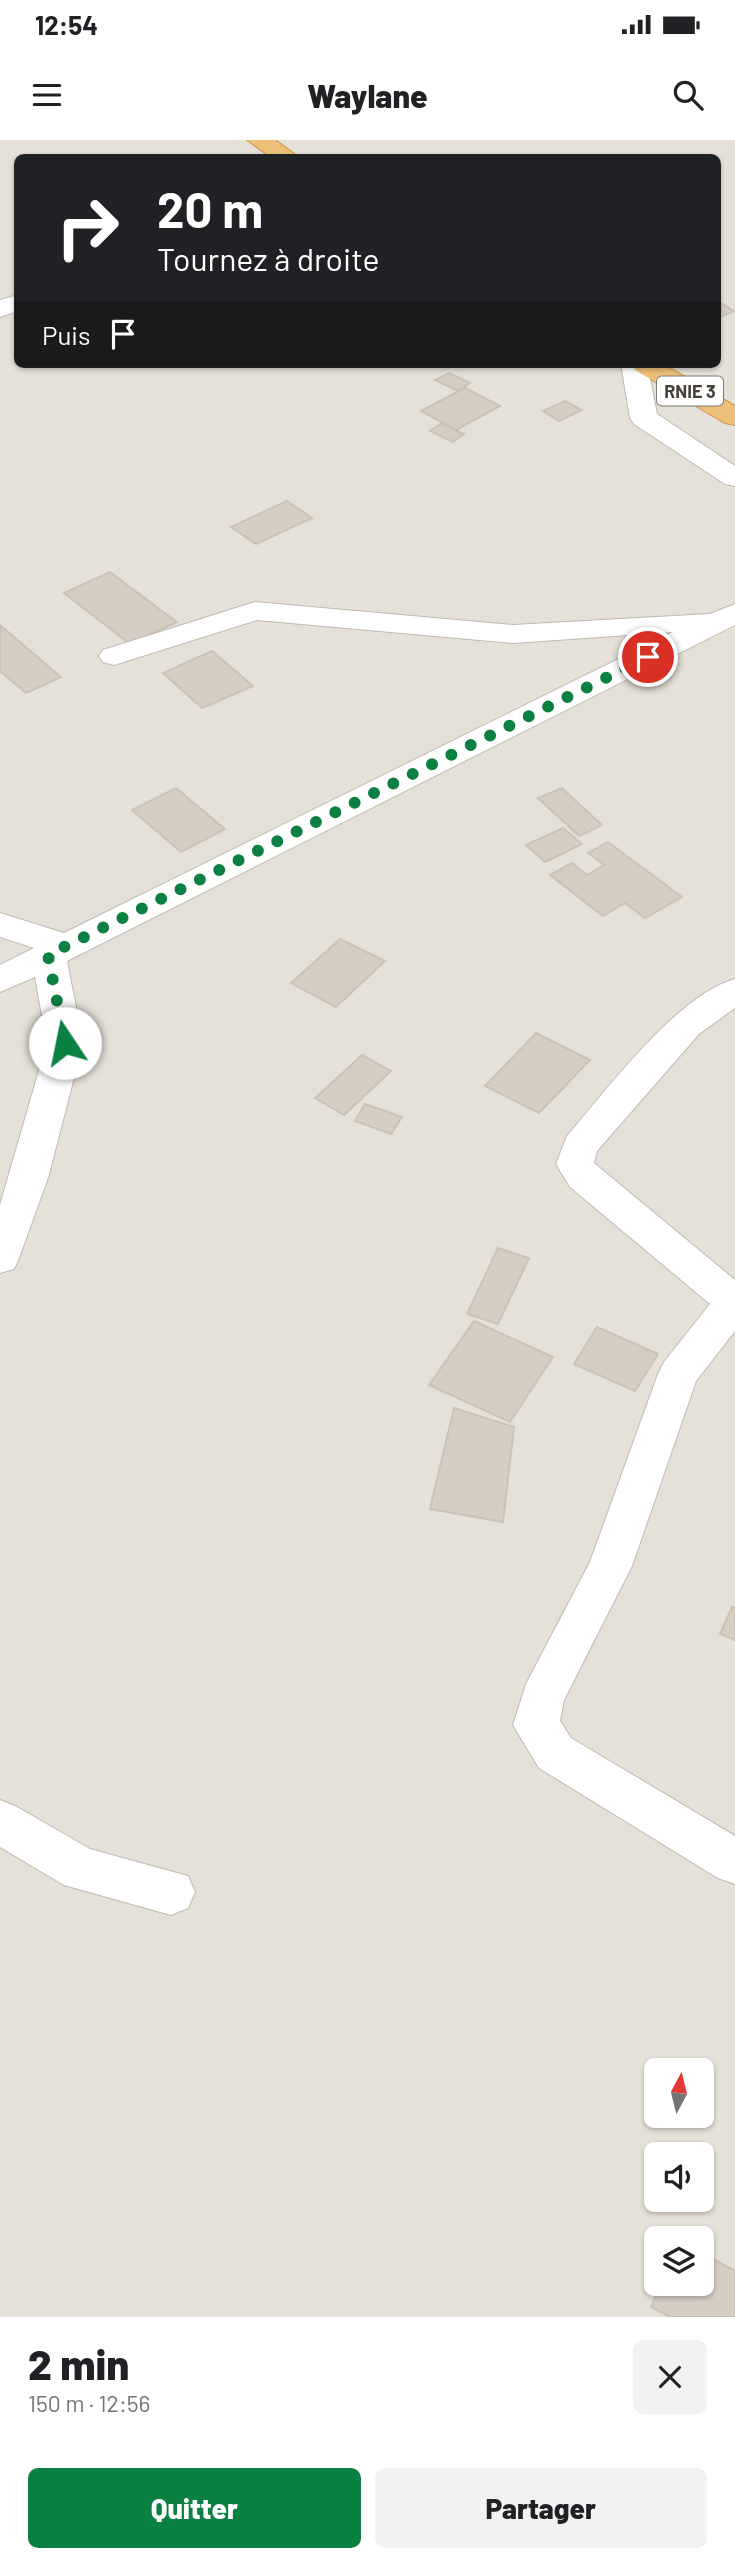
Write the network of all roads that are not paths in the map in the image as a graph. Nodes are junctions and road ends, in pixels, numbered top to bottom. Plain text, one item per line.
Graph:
1 (259, 140) edge
2 (282, 154) edge
3 (635, 368) edge
4 (652, 368) edge
5 (735, 417) edge
6 (735, 478) edge
7 (728, 617) edge
8 (114, 656) dead end
9 (0, 925) edge
10 (57, 950) junction
11 (0, 980) edge
12 (735, 991) edge
13 (0, 1258) edge
14 (735, 1302) edge
15 (0, 1822) edge
16 (735, 1862) edge
17 (171, 1892) dead end

1 - 2 highway
3 - 6 street
4 - 5 highway, RNIE 3
7 - 8 street
7 - 10 street
9 - 10 street
10 - 11 street
10 - 13 street
12 - 14 street
14 - 16 street
15 - 17 street

